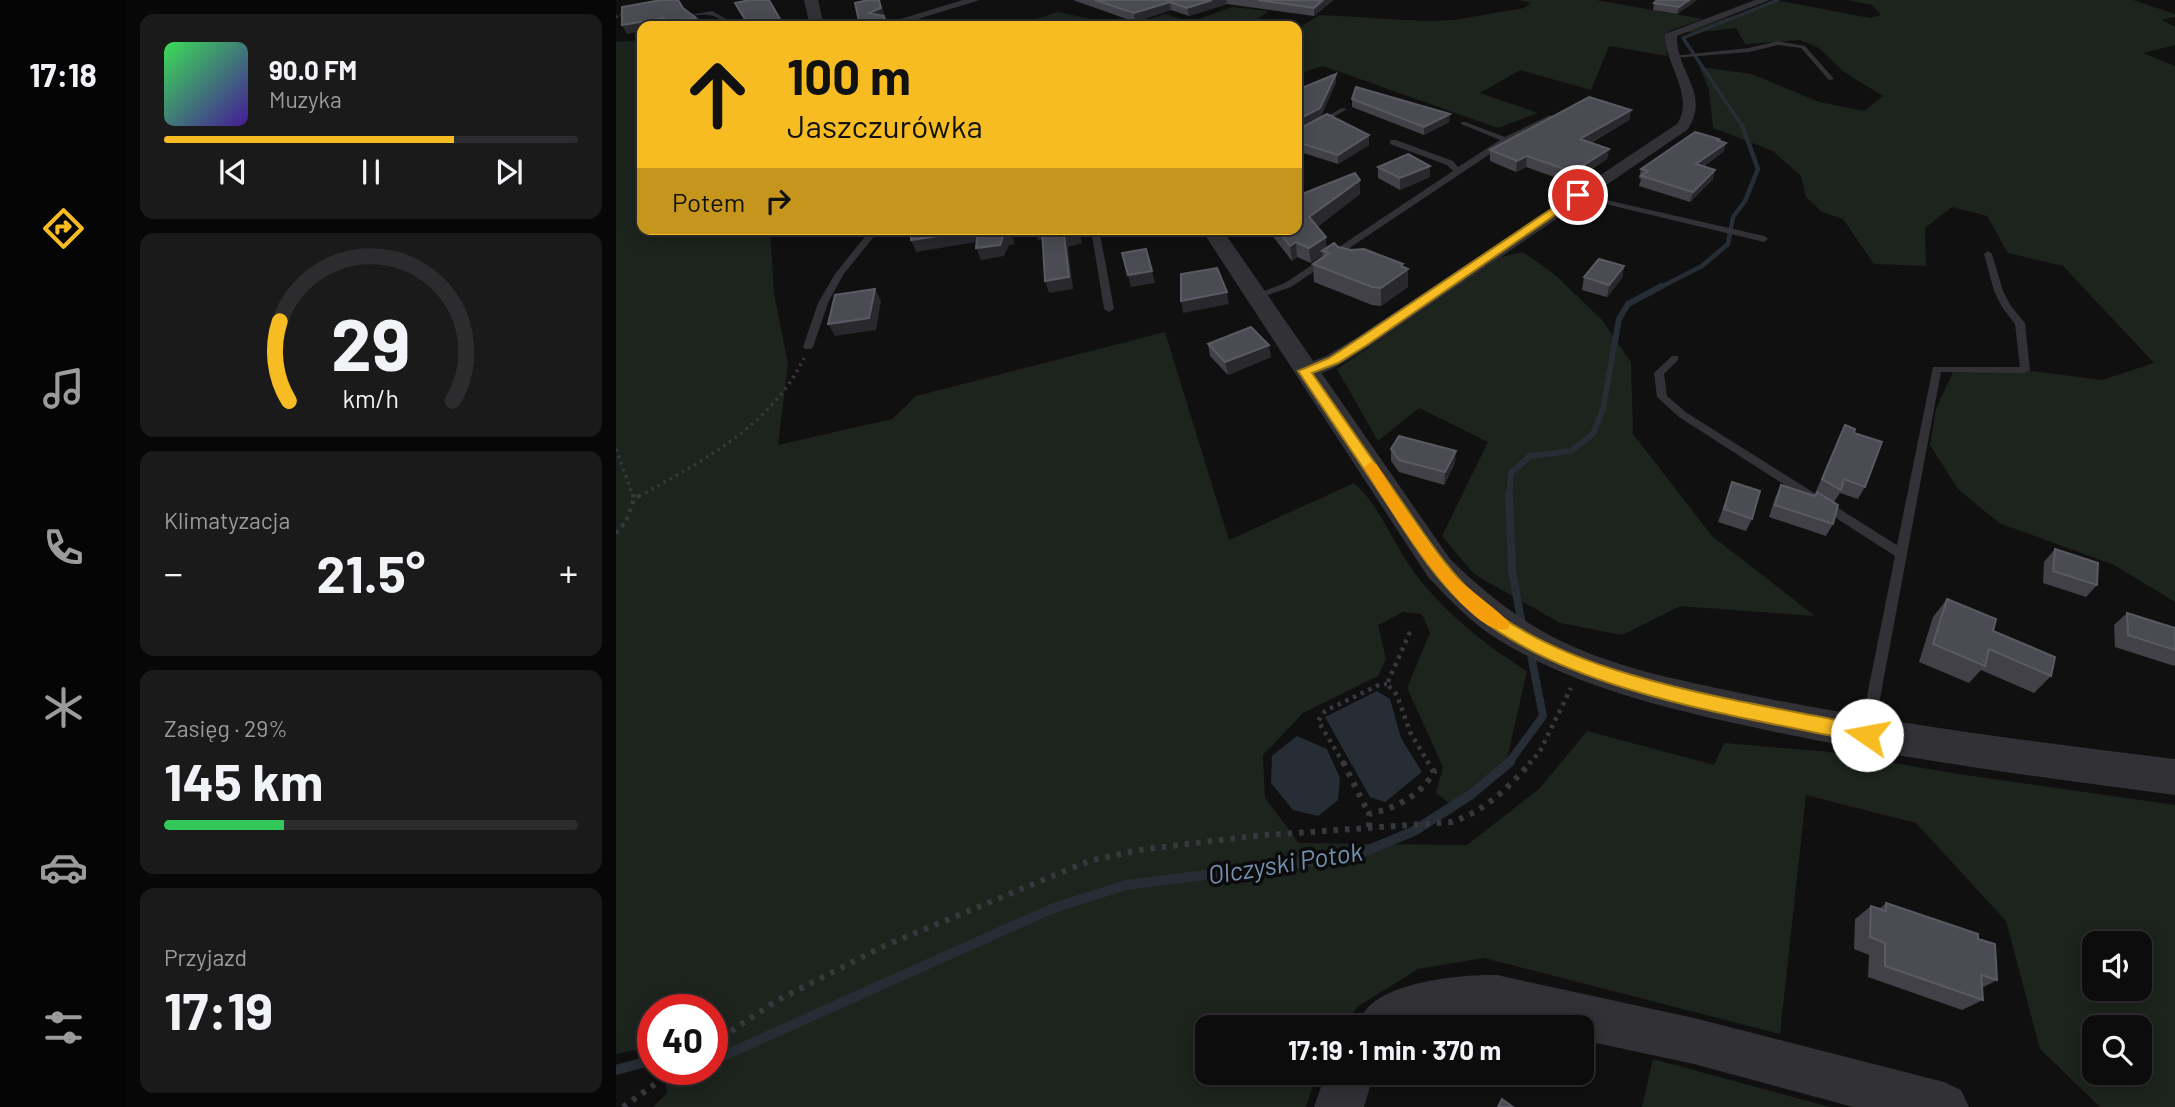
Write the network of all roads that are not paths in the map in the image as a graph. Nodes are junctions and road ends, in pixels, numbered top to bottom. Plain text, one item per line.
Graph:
1 (811, 0) edge
2 (975, 0) edge
3 (1765, 0) edge
4 (693, 15) edge
5 (726, 21) edge
6 (816, 21) edge
7 (901, 21) edge
8 (1680, 55) junction
9 (1831, 79) dead end
10 (1344, 109) dead end
11 (1550, 117) edge
12 (1463, 123) dead end
13 (1302, 133) edge
14 (1505, 140) junction
15 (1393, 142) dead end
16 (1457, 171) junction
17 (1578, 195) junction
18 (1719, 228) joint
19 (871, 235) edge
20 (1096, 235) edge
21 (1215, 235) edge
22 (1764, 239) dead end
23 (1988, 254) dead end
24 (1256, 296) junction
25 (1109, 309) dead end
26 (808, 347) road end
27 (1675, 358) dead end
28 (1305, 371) junction
29 (1901, 554) junction
30 (1867, 735) junction
31 (2175, 777) edge
32 (1400, 1015) edge
33 (1575, 1015) edge
34 (1594, 1019) edge
35 (1346, 1085) edge
36 (1339, 1107) edge
37 (1944, 1107) edge

1 - 6 street
2 - 7 street
3 - 8 street
4 - 5 lane
8 - 9 lane
8 - 17 street
10 - 13 lane
11 - 14 lane
12 - 14 lane
14 - 16 lane
15 - 16 lane
16 - 24 lane
17 - 18 lane
17 - 28 street
18 - 22 lane
19 - 26 lane
20 - 25 lane
21 - 24 street
23 - 29 lane
24 - 28 street
27 - 29 lane
28 - 30 street
29 - 30 lane
30 - 31 street
32 - 33 street
34 - 37 street
35 - 36 street

